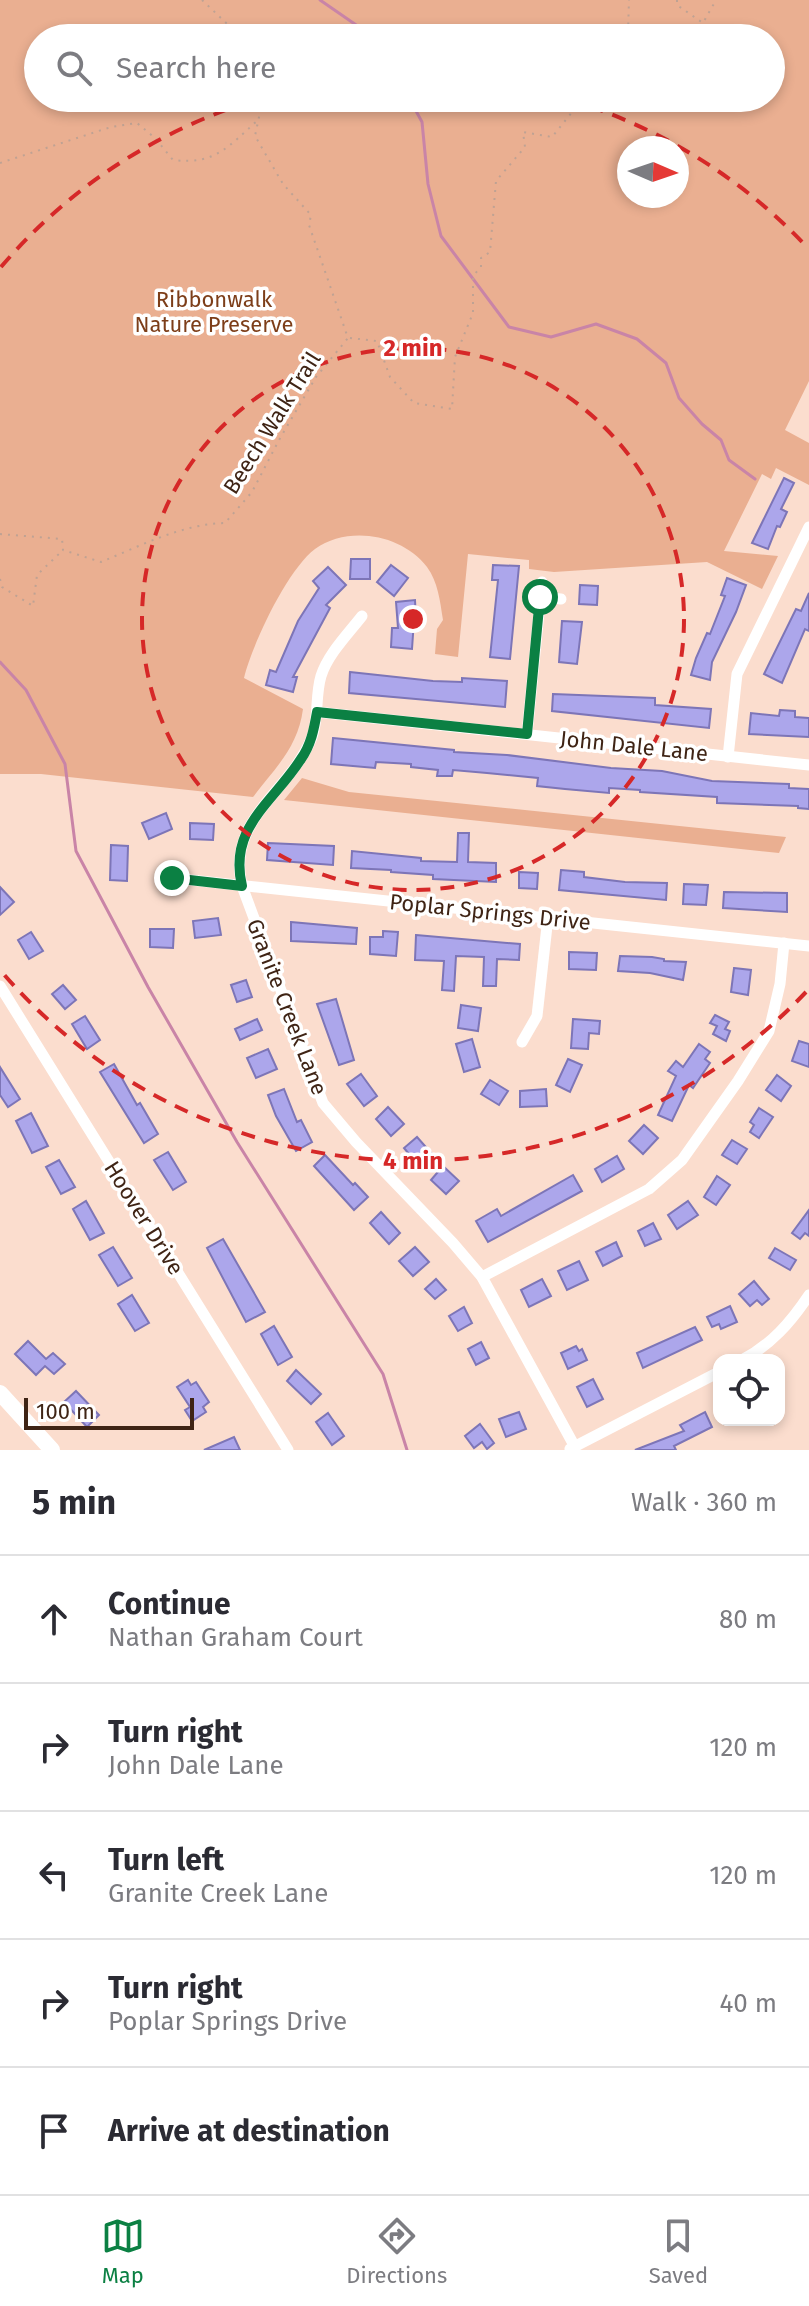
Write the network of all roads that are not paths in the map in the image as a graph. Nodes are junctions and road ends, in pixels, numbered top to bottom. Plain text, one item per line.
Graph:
1 (809, 527) edge
2 (542, 582) dead end
3 (540, 597) junction
4 (561, 599) dead end
5 (362, 616) dead end
6 (317, 712) junction
7 (527, 734) junction
8 (728, 757) junction
9 (809, 765) edge
10 (172, 878) dead end
11 (242, 886) junction
12 (548, 917) junction
13 (784, 943) junction
14 (809, 946) edge
15 (0, 986) edge
16 (522, 1042) dead end
17 (482, 1277) junction
18 (809, 1295) edge
19 (752, 1354) edge
20 (713, 1375) edge
21 (0, 1393) edge
22 (572, 1448) edge
23 (52, 1450) edge
24 (288, 1450) edge

1 - 8 street
2 - 3 street
3 - 4 street
3 - 7 street
5 - 6 street, Granite Creek Lane
6 - 7 street, John Dale Lane
6 - 11 street, Granite Creek Lane
7 - 8 street, John Dale Lane
8 - 9 street, John Dale Lane
10 - 11 street, Poplar Springs Drive
11 - 12 street, Poplar Springs Drive
11 - 17 street, Granite Creek Lane
12 - 13 street, Poplar Springs Drive
12 - 16 street
13 - 14 street, Poplar Springs Drive
13 - 17 street
15 - 24 street, Hoover Drive
17 - 22 street, Granite Creek Lane
18 - 19 street
20 - 22 street
21 - 23 main road

